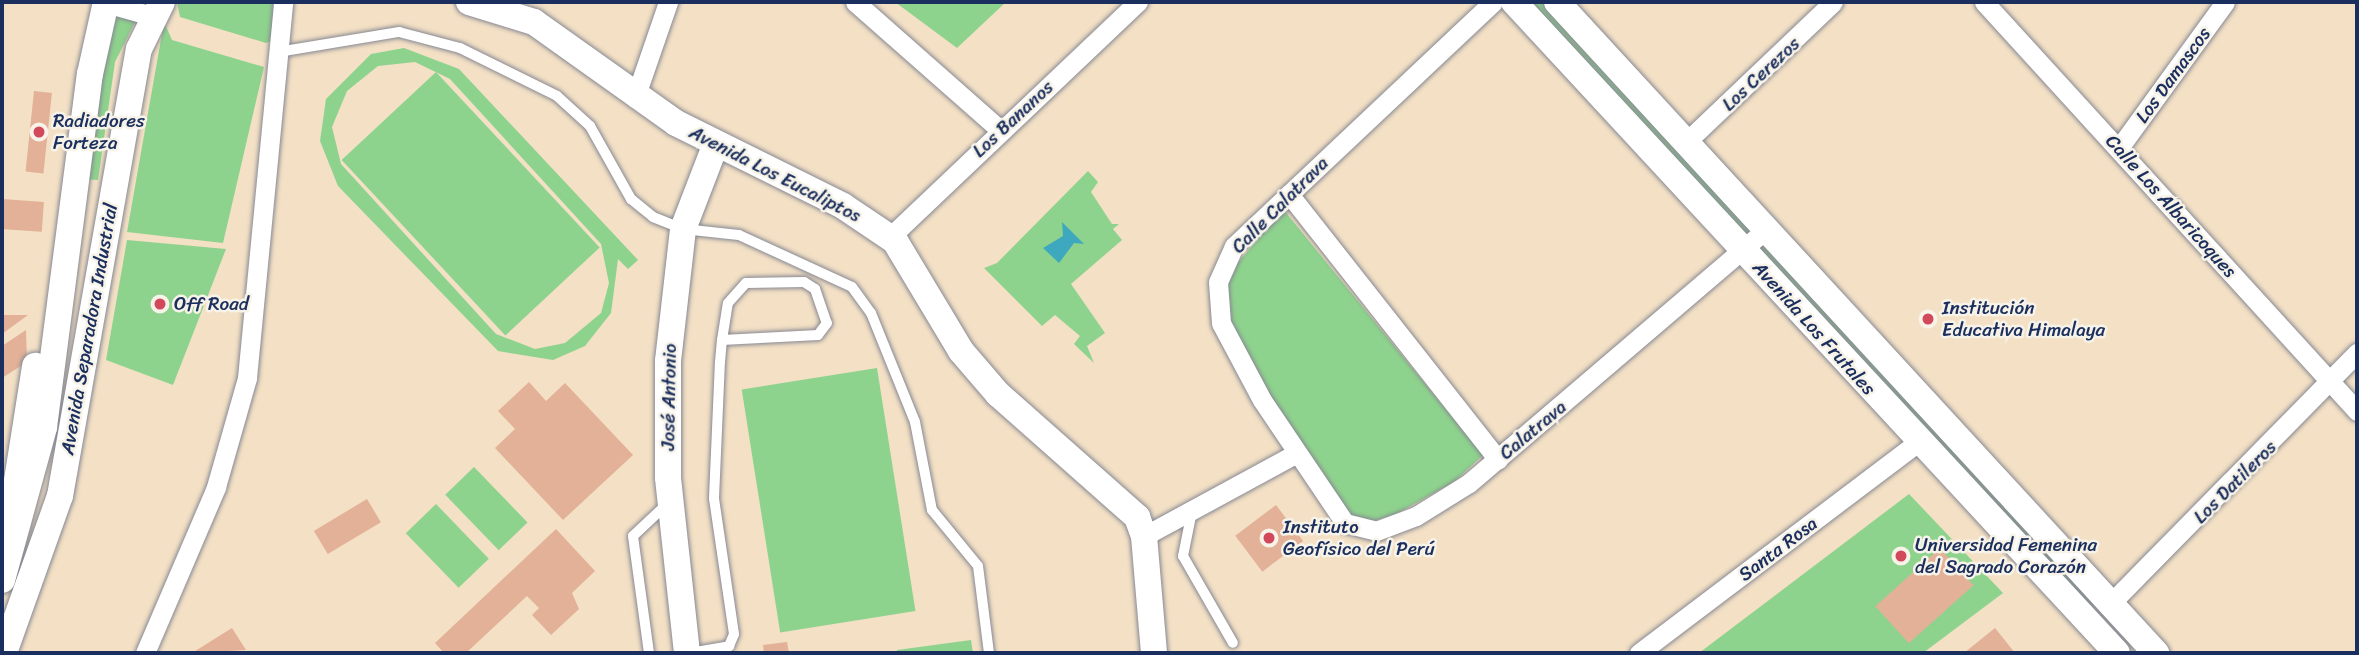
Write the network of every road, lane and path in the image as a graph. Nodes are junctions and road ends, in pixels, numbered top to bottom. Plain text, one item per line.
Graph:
1 (104, 2) edge
2 (283, 2) edge
3 (469, 2) edge
4 (668, 2) edge
5 (855, 2) edge
6 (1138, 2) edge
7 (1493, 2) edge
8 (1514, 2) edge
9 (1557, 2) edge
10 (1833, 2) edge
11 (1984, 2) edge
12 (2225, 2) edge
13 (157, 9) edge
14 (278, 52) junction
15 (635, 98) junction
16 (1000, 130) junction
17 (1685, 143) junction
18 (715, 146) junction
19 (2119, 148) junction
20 (1289, 194) junction
21 (683, 229) junction
22 (1765, 230) junction
23 (890, 237) junction
24 (69, 238) junction
25 (1742, 248) junction
26 (722, 340) junction
27 (2357, 353) edge
28 (2332, 385) junction
29 (2357, 411) edge
30 (1917, 443) junction
31 (1293, 455) junction
32 (1498, 460) junction
33 (671, 501) junction
34 (1192, 510) junction
35 (2, 522) edge
36 (1144, 536) junction
37 (2, 580) edge
38 (2047, 582) junction
39 (2108, 606) junction
40 (1233, 643) dead end
41 (6, 647) edge
42 (145, 653) edge
43 (649, 653) edge
44 (688, 653) edge
45 (989, 653) edge
46 (1154, 653) edge
47 (1639, 653) edge
48 (2116, 653) edge
49 (2156, 653) edge

1 - 13 street
1 - 24 main road, Avenida Separadora Industrial
2 - 14 street
3 - 15 main road, Avenida Los Eucaliptos
4 - 15 street
5 - 16 street
6 - 16 street, Los Bananos
7 - 20 street, Calle Calatrava
8 - 25 main road, Avenida Los Frutales
9 - 17 main road, Avenida Los Frutales
10 - 17 street, Los Cerezos
11 - 19 street, Calle Los Albaricoques
12 - 19 street, Los Damascos
13 - 41 main road, Avenida Separadora Industrial
14 - 21 lane
14 - 42 street
15 - 18 main road, Avenida Los Eucaliptos
16 - 23 street, Los Bananos
17 - 22 main road, Avenida Los Frutales
18 - 21 main road, José Antonio
18 - 23 main road, Avenida Los Eucaliptos
19 - 28 street, Calle Los Albaricoques
20 - 31 street, Calle Calatrava
20 - 32 street
21 - 33 main road, José Antonio
21 - 45 lane
22 - 25 street, Calatrava
22 - 39 main road, Avenida Los Frutales
23 - 36 main road, Avenida Los Eucaliptos
24 - 35 main road
24 - 37 main road, Avenida Separadora Industrial
25 - 30 main road, Avenida Los Frutales
25 - 32 street, Calatrava
26 - 26 lane
26 - 44 lane
27 - 28 street, Los Datileros
28 - 29 street, Calle Los Albaricoques
28 - 39 street, Los Datileros
30 - 38 main road, Avenida Los Frutales
30 - 47 street, Santa Rosa
31 - 32 street, Calatrava
31 - 34 street
33 - 43 lane
33 - 44 main road, José Antonio
34 - 36 street
34 - 40 lane
36 - 46 main road, Avenida Los Eucaliptos
38 - 39 main road
38 - 48 main road, Avenida Los Frutales
39 - 49 main road, Avenida Los Frutales

